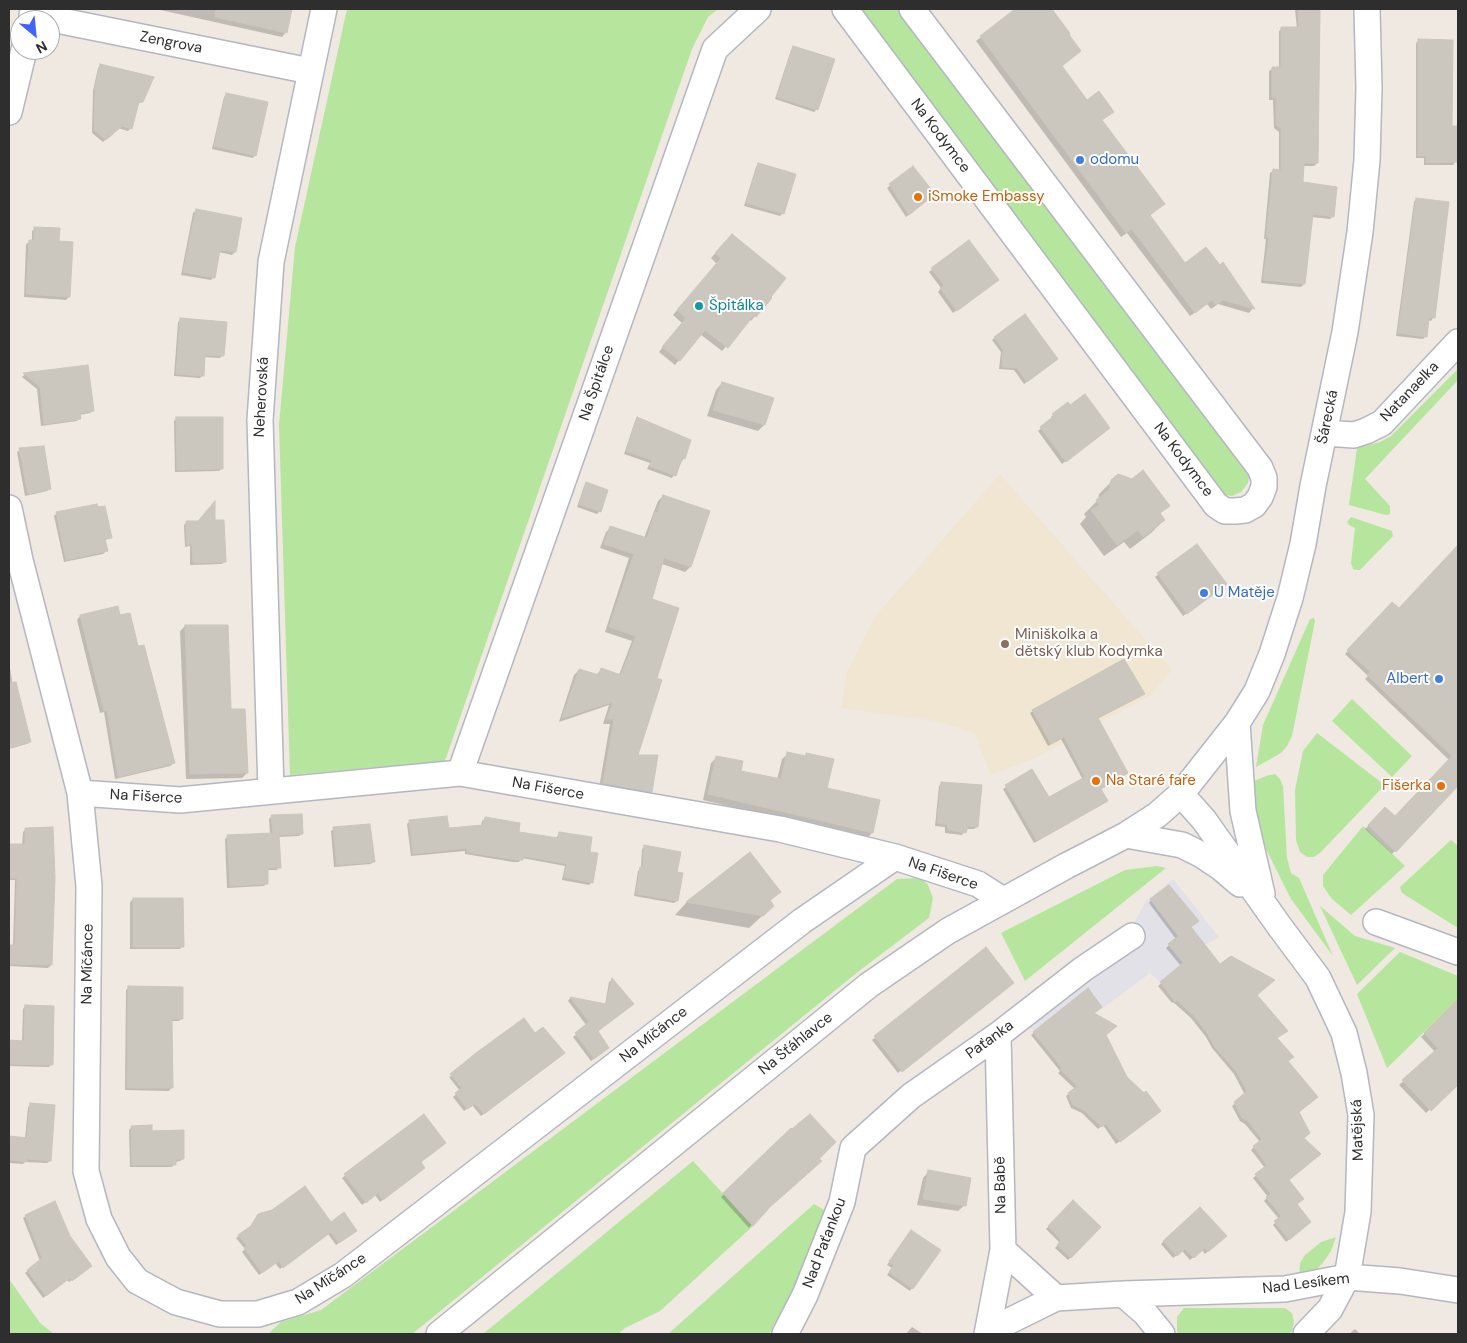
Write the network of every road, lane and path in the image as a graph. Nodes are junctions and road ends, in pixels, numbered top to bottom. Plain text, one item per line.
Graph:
1 (324, 9) edge
2 (758, 9) edge
3 (844, 9) edge
4 (912, 9) edge
5 (1367, 9) edge
6 (60, 21) edge
7 (22, 60) edge
8 (310, 71) junction
9 (9, 112) edge
10 (1458, 342) edge
11 (1325, 433) junction
12 (9, 508) edge
13 (1237, 723) junction
14 (460, 773) junction
15 (271, 790) junction
16 (80, 793) junction
17 (1181, 794) junction
18 (1126, 835) junction
19 (895, 857) junction
20 (1003, 900) junction
21 (1265, 906) junction
22 (1376, 922) dead end
23 (1132, 936) dead end
24 (1458, 952) edge
25 (998, 1035) junction
26 (853, 1148) joint
27 (1003, 1250) junction
28 (1347, 1277) junction
29 (1458, 1290) edge
30 (1123, 1294) junction
31 (1056, 1298) junction
32 (988, 1332) edge
33 (438, 1334) edge
34 (785, 1334) edge
35 (1162, 1334) edge
36 (1306, 1334) edge

1 - 8 street, Neherovská
2 - 14 street, Na Špitálce
3 - 4 street, Na Kodymce
5 - 11 street, Šárecká
6 - 8 street, Zengrova
7 - 9 street
8 - 15 street, Neherovská
10 - 11 street, Natanaelka
11 - 13 street, Šárecká
12 - 16 street, Na Míčánce
13 - 17 street, Šárecká
13 - 21 street, Matějská
14 - 15 street, Na Fišerce
14 - 19 street, Na Fišerce
15 - 16 street, Na Fišerce
16 - 19 street, Na Míčánce
17 - 18 street, Na Šťáhlavce
17 - 21 street, Matějská
18 - 20 street, Na Šťáhlavce
18 - 21 street, Matějská
19 - 20 street, Na Fišerce
20 - 33 street, Na Šťáhlavce
21 - 28 street, Matějská
22 - 24 street
23 - 25 street, Paťanka
25 - 26 street, Paťanka
25 - 27 street, Na Babě
26 - 34 street, Nad Paťankou
27 - 31 street
27 - 32 street, Na Babě
28 - 29 street, Nad Lesíkem
28 - 30 street, Nad Lesíkem
28 - 36 street, Matějská
30 - 31 street, Nad Lesíkem
30 - 35 street
31 - 32 street

